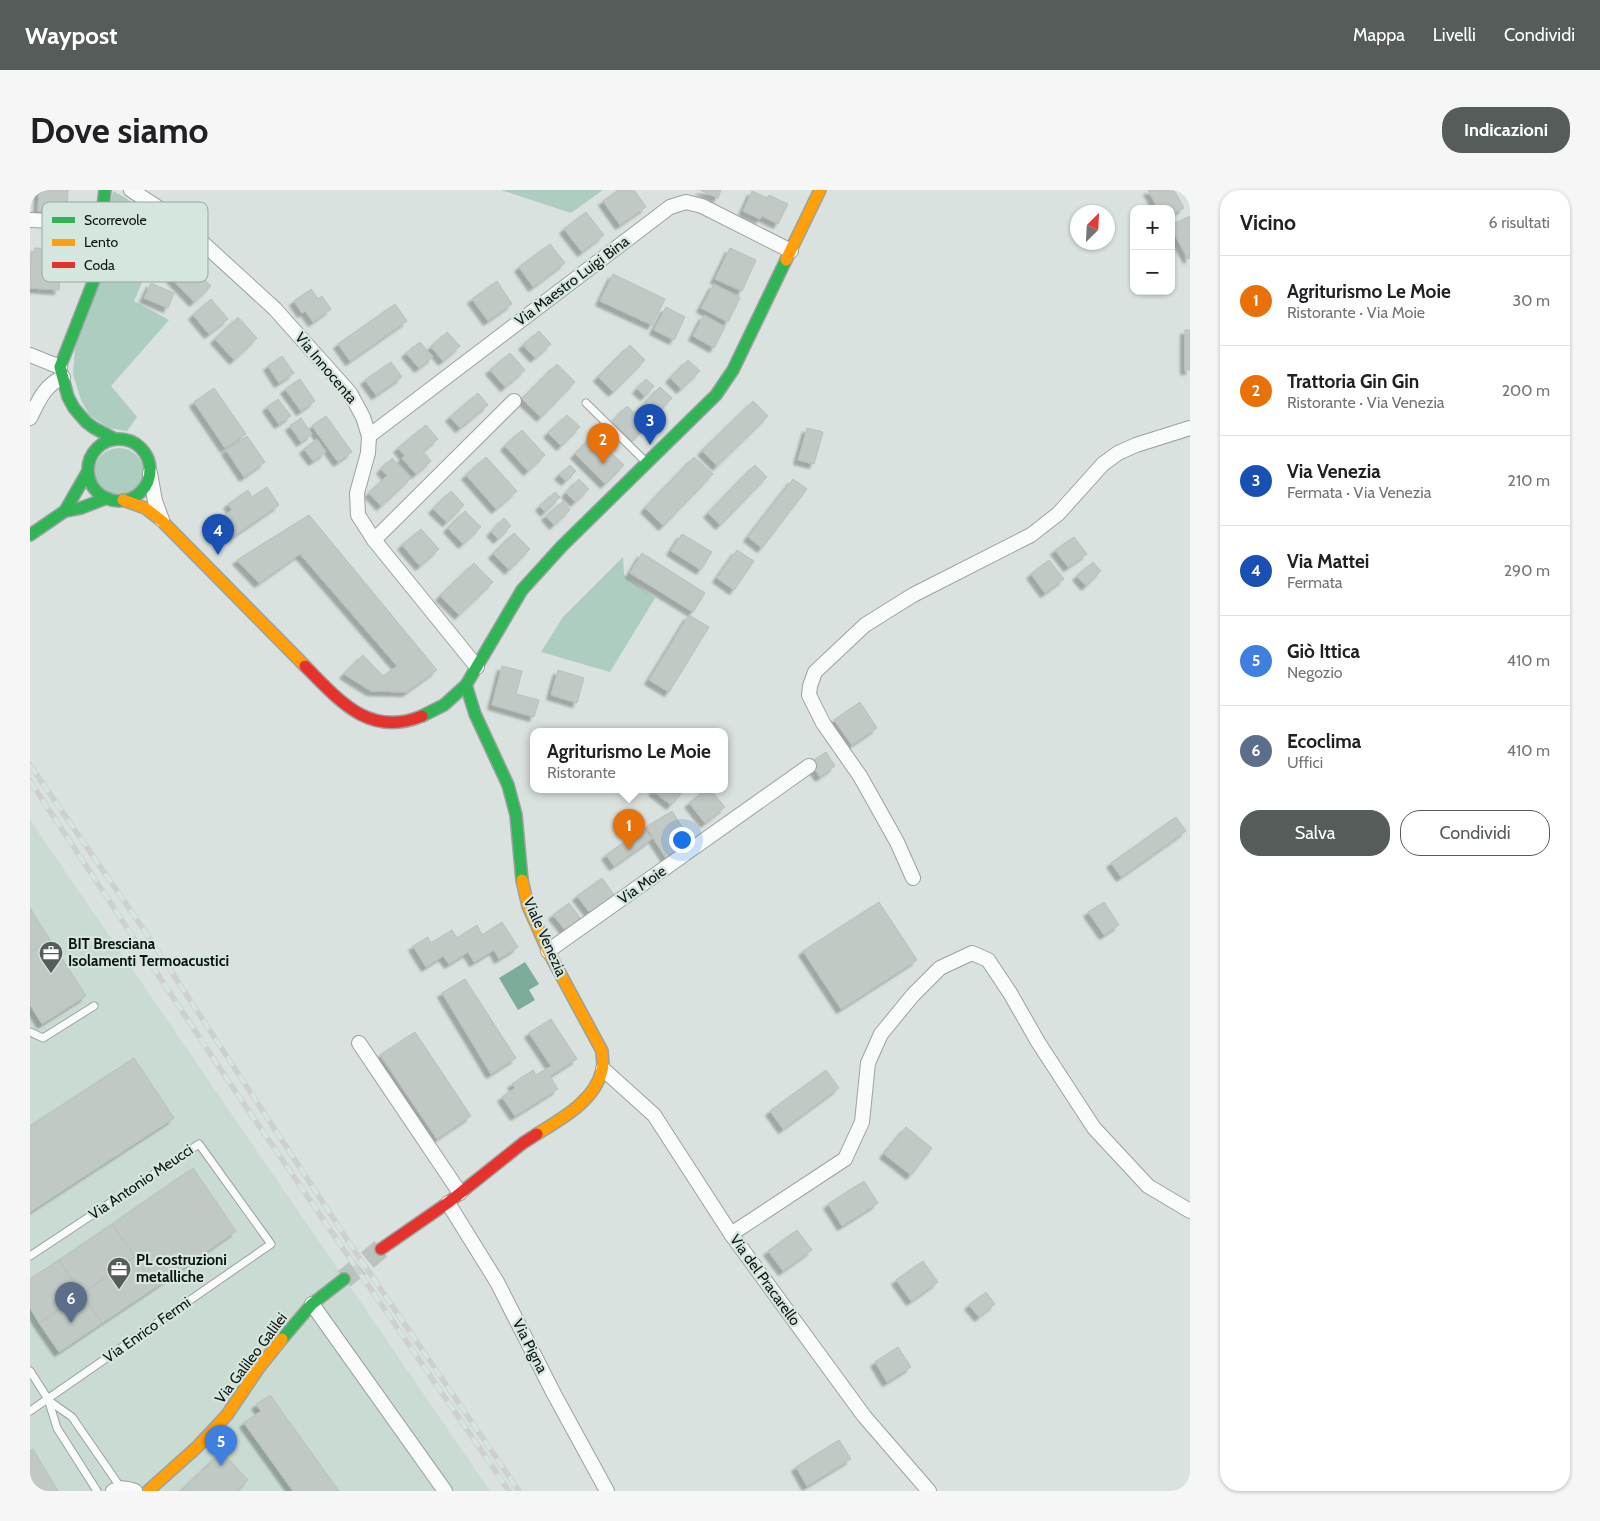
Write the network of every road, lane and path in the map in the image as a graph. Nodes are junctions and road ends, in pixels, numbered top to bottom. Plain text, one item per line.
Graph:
1 (132, 190) edge
2 (820, 190) edge
3 (150, 202) edge
4 (208, 247) edge
5 (790, 251) junction
6 (93, 282) edge
7 (30, 354) edge
8 (62, 372) junction
9 (40, 399) junction
10 (514, 401) dead end
11 (71, 402) junction
12 (586, 402) dead end
13 (30, 418) edge
14 (1190, 428) edge
15 (81, 430) dead end
16 (369, 436) junction
17 (115, 439) junction
18 (85, 445) dead end
19 (648, 463) junction
20 (88, 466) junction
21 (150, 473) junction
22 (107, 498) junction
23 (123, 500) junction
24 (65, 511) junction
25 (162, 521) junction
26 (30, 535) edge
27 (374, 540) junction
28 (477, 667) junction
29 (466, 685) junction
30 (456, 696) junction
31 (475, 714) junction
32 (809, 766) dead end
33 (913, 878) dead end
34 (548, 951) junction
35 (94, 1006) dead end
36 (30, 1033) edge
37 (359, 1043) dead end
38 (603, 1069) junction
39 (460, 1193) junction
40 (448, 1203) junction
41 (1190, 1211) edge
42 (731, 1234) junction
43 (271, 1244) joint
44 (381, 1249) tunnel mouth
45 (30, 1256) edge
46 (344, 1278) tunnel mouth
47 (312, 1304) junction
48 (30, 1371) edge
49 (48, 1399) junction
50 (30, 1411) edge
51 (123, 1490) edge
52 (97, 1491) edge
53 (148, 1491) edge
54 (444, 1491) edge
55 (607, 1491) edge
56 (928, 1491) edge

1 - 3 street, Via Innocenta
2 - 5 street
4 - 16 street, Via Innocenta
5 - 16 street, Via Maestro Luigi Bina
5 - 19 street
6 - 8 street
7 - 8 street
8 - 9 street
8 - 11 street
9 - 11 street
9 - 13 street
10 - 27 street
11 - 15 street
11 - 17 street
12 - 19 lane
14 - 33 street
16 - 27 street, Via Innocenta
17 - 20 street
17 - 21 street
18 - 20 street
19 - 28 street
20 - 22 street
20 - 24 street
21 - 23 street
21 - 25 street
22 - 23 street
22 - 24 street
23 - 25 street
24 - 26 street
25 - 30 street
27 - 28 street, Via Innocenta
28 - 29 street
29 - 30 street
29 - 31 street, Viale Venezia
30 - 31 street, Viale Venezia
31 - 34 street, Viale Venezia
32 - 34 street, Via Moie
34 - 38 street, Viale Venezia
35 - 36 lane
37 - 39 street
38 - 39 street
38 - 42 street, Via del Pracarello
39 - 40 street
40 - 44 street
40 - 55 street, Via Pigna
41 - 42 street
42 - 56 street, Via del Pracarello
43 - 45 lane, Via Antonio Meucci
43 - 49 lane, Via Enrico Fermi
46 - 47 street
47 - 53 street, Via Galileo Galilei
47 - 54 street
48 - 49 lane
49 - 50 lane, Via Enrico Fermi
49 - 51 lane
49 - 52 lane

